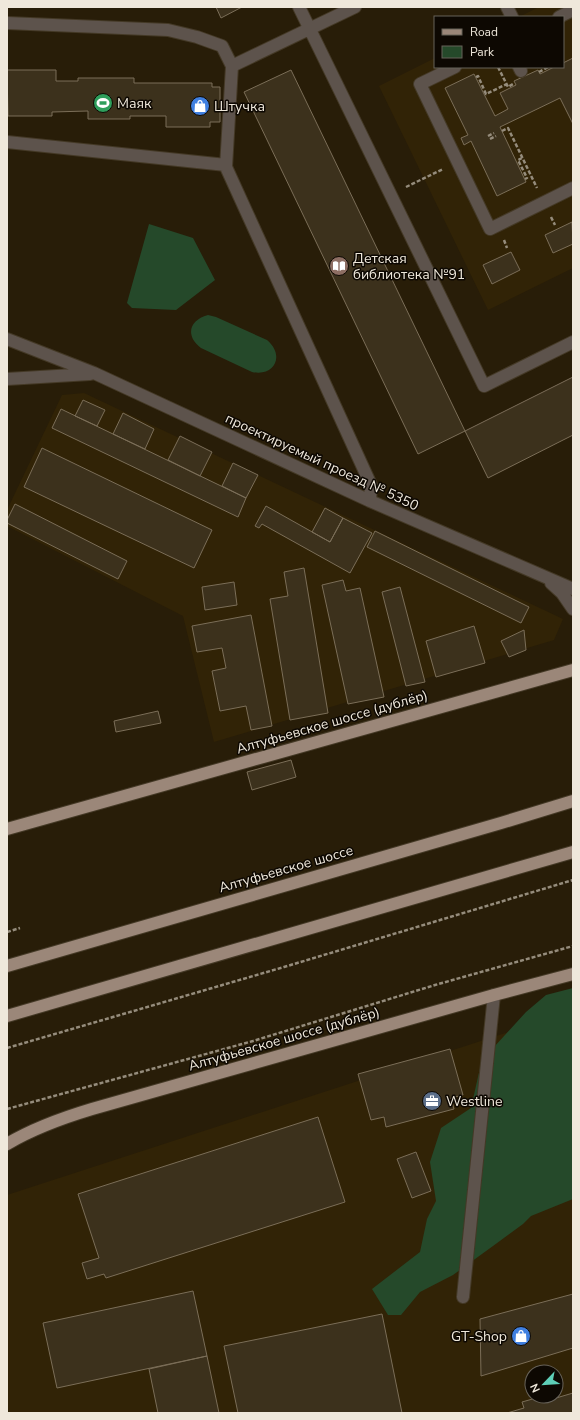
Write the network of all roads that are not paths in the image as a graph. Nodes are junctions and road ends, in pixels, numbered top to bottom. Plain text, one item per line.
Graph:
1 (299, 7) edge
2 (354, 7) edge
3 (507, 7) edge
4 (573, 10) edge
5 (512, 16) edge
6 (561, 16) edge
7 (7, 23) edge
8 (310, 28) junction
9 (232, 66) junction
10 (453, 68) edge
11 (7, 142) edge
12 (226, 165) junction
13 (573, 188) edge
14 (7, 339) edge
15 (573, 342) edge
16 (94, 373) junction
17 (7, 379) edge
18 (370, 501) junction
19 (538, 575) junction
20 (573, 589) edge
21 (573, 610) edge
22 (573, 670) edge
23 (573, 796) edge
24 (573, 801) edge
25 (557, 806) junction
26 (7, 829) edge
27 (573, 852) edge
28 (7, 966) edge
29 (573, 974) edge
30 (494, 995) junction
31 (7, 1016) edge
32 (7, 1144) edge
33 (462, 1297) dead end

1 - 8 street
2 - 8 street
3 - 5 street
4 - 6 street
7 - 9 street
8 - 9 street
8 - 15 street
9 - 12 street
10 - 13 street
11 - 12 street
12 - 18 street
14 - 16 street, проектируемый проезд № 5350
16 - 17 street, проектируемый проезд № 5350
16 - 18 street, проектируемый проезд № 5350
18 - 19 street, проектируемый проезд № 5350
19 - 20 street, проектируемый проезд № 5350
19 - 21 street, проектируемый проезд № 5350
22 - 26 main road, Алтуфьевское шоссе (дублёр)
23 - 25 main road
24 - 25 main road, Алтуфьевское шоссе
25 - 28 main road, Алтуфьевское шоссе
27 - 31 main road
29 - 30 main road, Алтуфьевское шоссе (дублёр)
30 - 32 main road, Алтуфьевское шоссе (дублёр)
30 - 33 street

